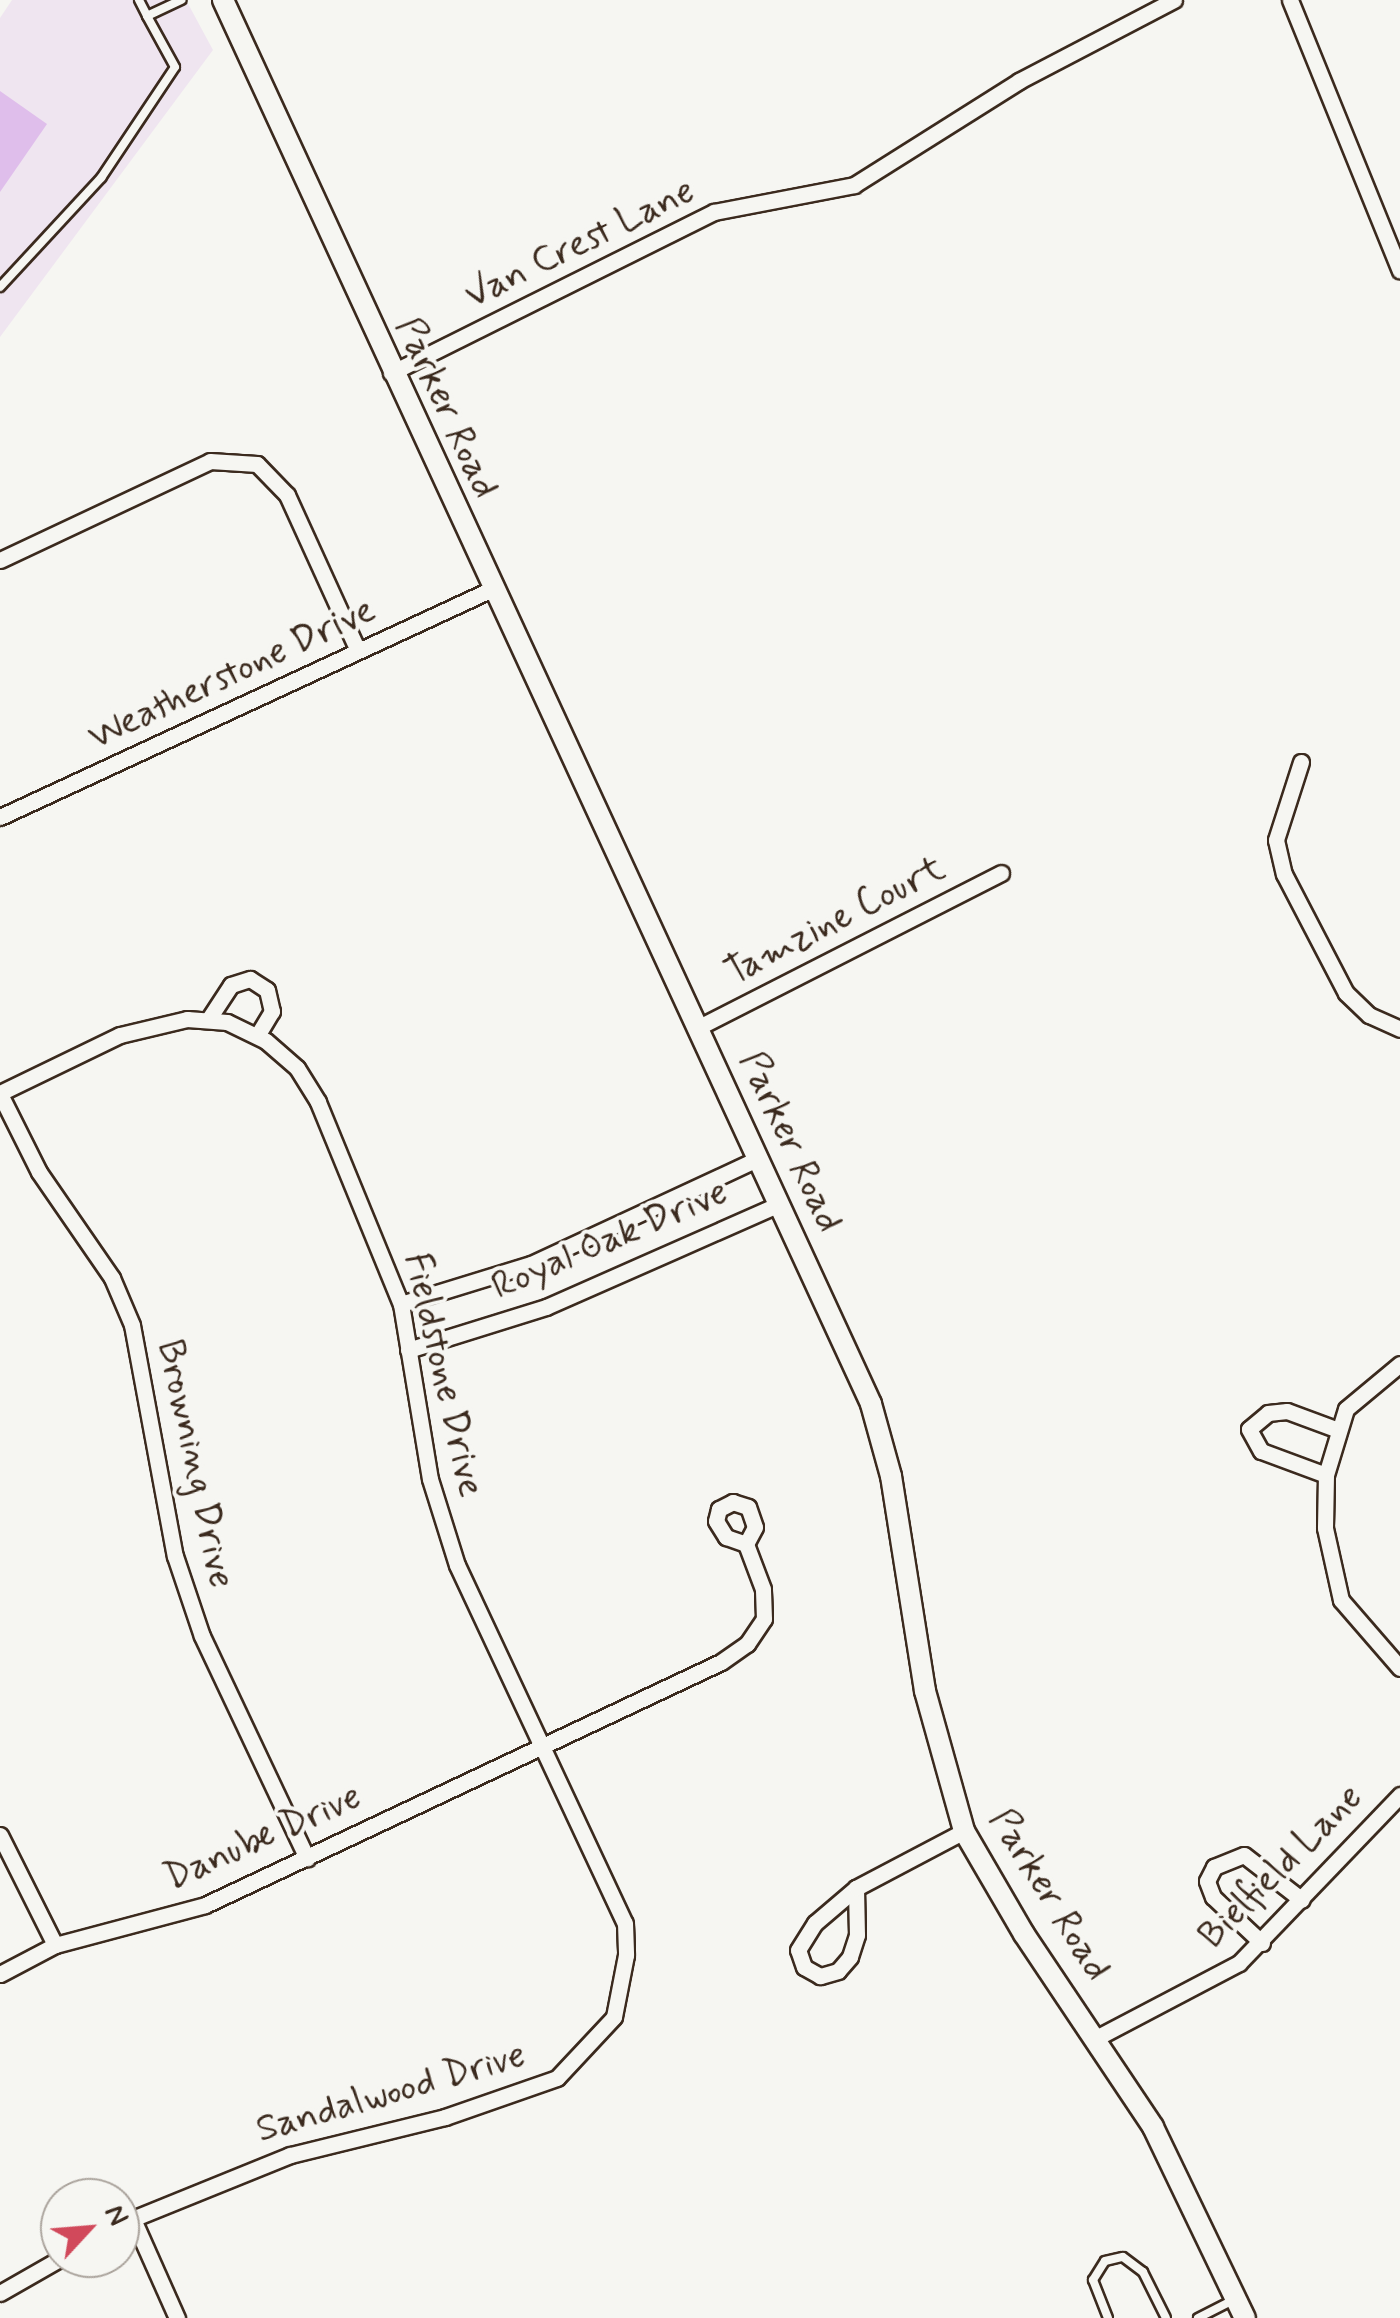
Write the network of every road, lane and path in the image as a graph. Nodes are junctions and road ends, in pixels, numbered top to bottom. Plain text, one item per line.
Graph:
1 (139, 0) edge
2 (181, 0) edge
3 (223, 0) edge
4 (1174, 0) edge
5 (1290, 0) edge
6 (147, 16) junction
7 (1400, 271) edge
8 (0, 287) edge
9 (391, 374) junction
10 (0, 560) edge
11 (492, 589) junction
12 (358, 651) junction
13 (1302, 762) dead end
14 (0, 817) edge
15 (1001, 873) dead end
16 (208, 1020) junction
17 (699, 1027) junction
18 (1400, 1029) edge
19 (257, 1036) junction
20 (0, 1094) edge
21 (759, 1158) junction
22 (780, 1204) junction
23 (401, 1304) junction
24 (408, 1350) junction
25 (1400, 1364) edge
26 (1338, 1430) junction
27 (1326, 1475) junction
28 (746, 1544) dead end
29 (1400, 1668) edge
30 (545, 1744) junction
31 (1400, 1795) edge
32 (964, 1831) junction
33 (0, 1834) edge
34 (306, 1858) junction
35 (856, 1888) junction
36 (1302, 1900) junction
37 (1262, 1942) junction
38 (54, 1945) junction
39 (0, 1974) edge
40 (1098, 2038) junction
41 (140, 2215) edge
42 (140, 2247) edge
43 (40, 2270) edge
44 (0, 2293) edge
45 (1241, 2309) edge
46 (177, 2318) edge
47 (1108, 2318) edge
48 (1166, 2318) edge
49 (1198, 2318) edge

1 - 6 lane
2 - 6 lane
3 - 9 main road, Parker Road
4 - 9 street, Van Crest Lane
5 - 7 street
6 - 8 lane
9 - 11 main road, Parker Road
10 - 12 street
11 - 12 street, Weatherstone Drive
11 - 17 main road, Parker Road
12 - 14 street, Weatherstone Drive
13 - 18 street
15 - 17 street, Tamzine Court
16 - 19 street, Fieldstone Drive
16 - 19 street
16 - 20 street, Fieldstone Drive
17 - 21 main road, Parker Road
19 - 23 street, Fieldstone Drive
20 - 34 street, Browning Drive
21 - 22 main road, Parker Road
21 - 23 street, Royal Oak Drive
22 - 24 street, Royal Oak Drive
22 - 32 main road, Parker Road
23 - 24 street, Fieldstone Drive
24 - 30 street, Fieldstone Drive
25 - 26 street
26 - 27 street
26 - 27 street
27 - 29 street
28 - 30 street, Danube Drive
30 - 34 street, Danube Drive
30 - 41 street, Sandalwood Drive
31 - 36 street, Bielfield Lane
32 - 35 street
32 - 40 main road, Parker Road
33 - 38 street
34 - 38 street, Danube Drive
35 - 35 street
36 - 37 street, Bielfield Lane
36 - 37 street
37 - 40 street, Bielfield Lane
38 - 39 street, Danube Drive
40 - 45 main road, Parker Road
42 - 46 street
43 - 44 street
45 - 49 lane
47 - 48 lane

